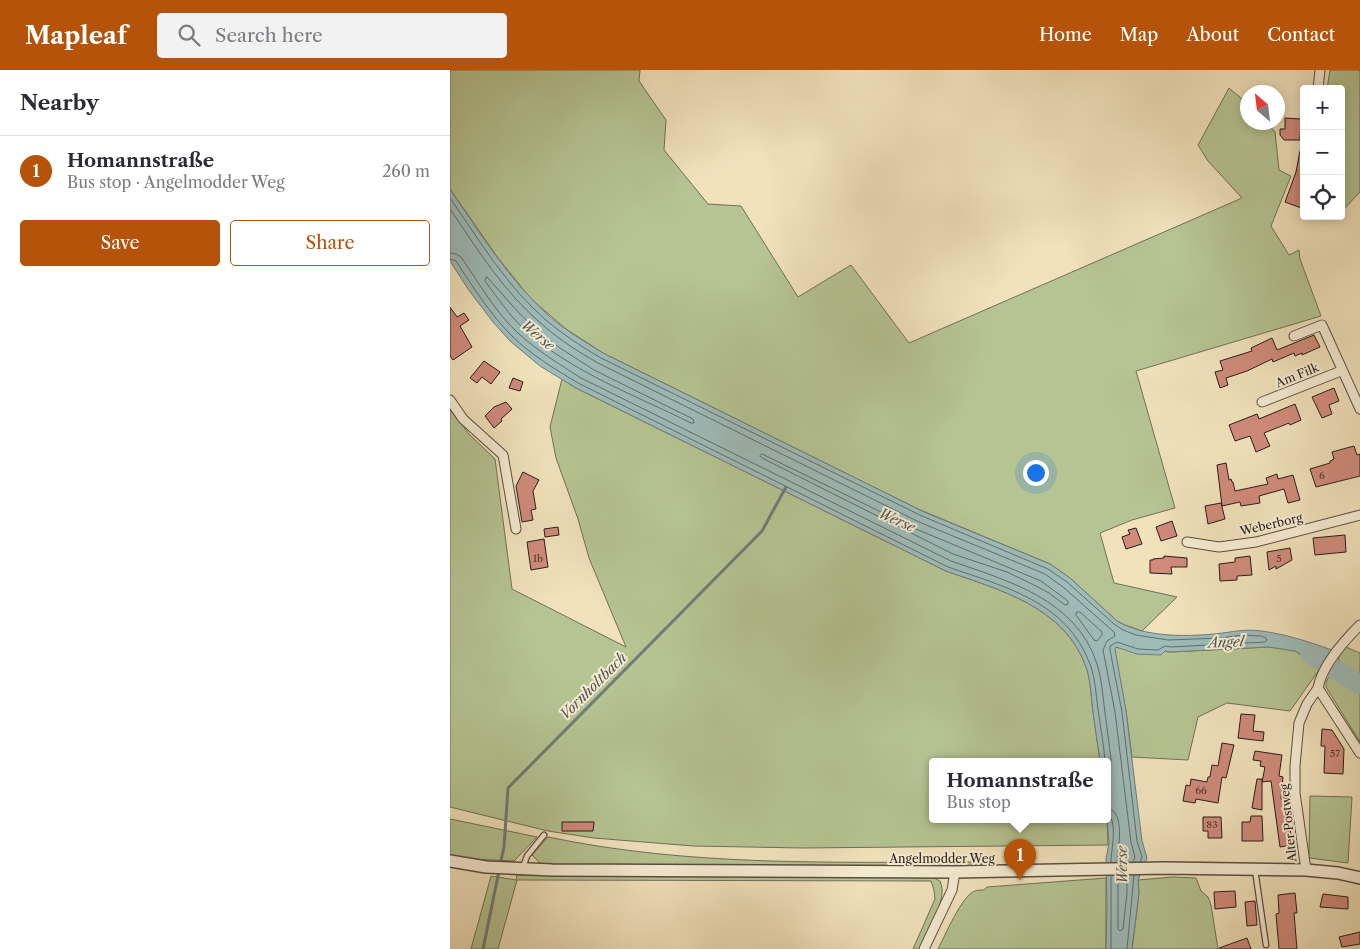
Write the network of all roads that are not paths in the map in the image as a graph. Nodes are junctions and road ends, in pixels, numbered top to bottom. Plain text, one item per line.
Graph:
1 (1320, 70) edge
2 (1318, 85) edge
3 (1294, 336) dead end
4 (1341, 371) junction
5 (450, 400) edge
6 (1262, 402) dead end
7 (1360, 409) edge
8 (1360, 515) edge
9 (516, 529) dead end
10 (1187, 542) dead end
11 (1360, 625) edge
12 (1318, 688) junction
13 (1360, 754) edge
14 (544, 835) dead end
15 (450, 861) edge
16 (517, 868) junction
17 (1255, 869) junction
18 (1306, 870) junction
19 (955, 872) junction
20 (1360, 878) edge
21 (1266, 945) dead end
22 (924, 949) edge

1 - 2 street
3 - 4 street
4 - 6 street, Am Filk
4 - 7 street
5 - 9 street
8 - 10 street, Weberborg
11 - 12 street, Alter Postweg
12 - 13 street
12 - 18 street, Alter Postweg
14 - 16 lane
15 - 16 street, Angelmodder Weg
16 - 19 street, Angelmodder Weg
17 - 18 street, Angelmodder Weg
17 - 19 street, Angelmodder Weg
17 - 21 lane
18 - 20 street, Angelmodder Weg
19 - 22 street

